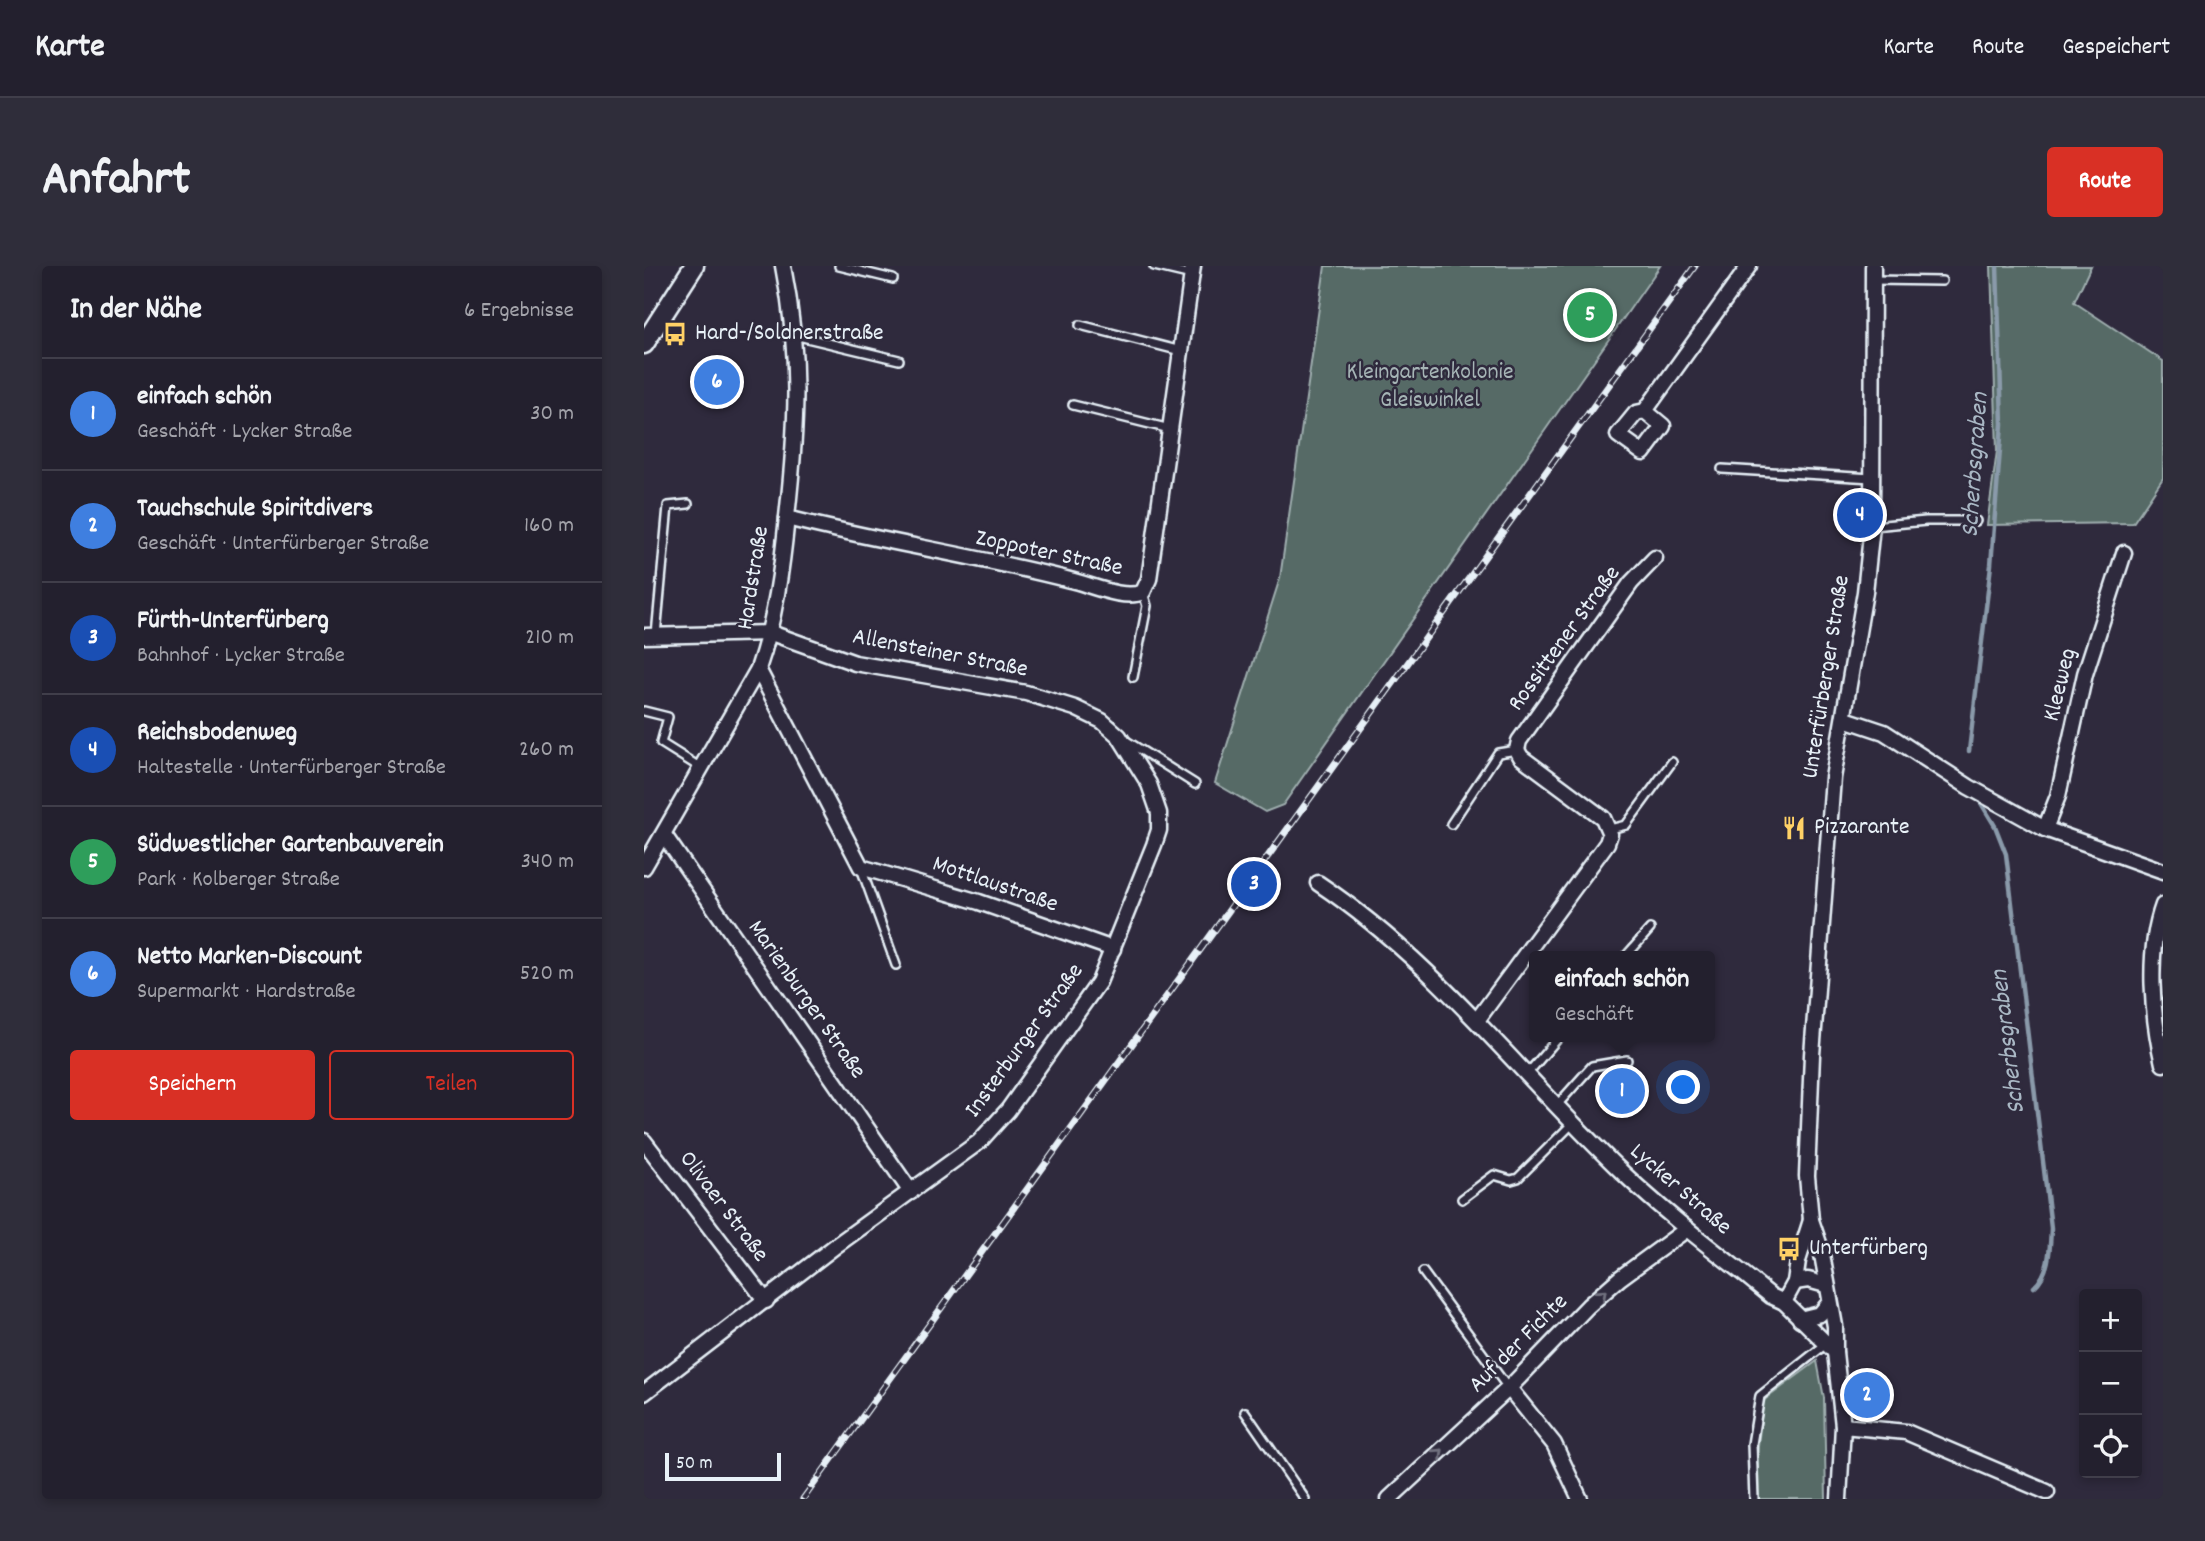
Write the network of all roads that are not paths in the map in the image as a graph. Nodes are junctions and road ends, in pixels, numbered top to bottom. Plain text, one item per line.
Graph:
1 (694, 266) edge
2 (783, 266) edge
3 (839, 266) edge
4 (1154, 266) edge
5 (1749, 266) edge
6 (1193, 271) edge
7 (1873, 273) edge
8 (893, 279) dead end
9 (1942, 281) dead end
10 (1080, 325) dead end
11 (794, 335) junction
12 (644, 344) edge
13 (1182, 351) junction
14 (899, 360) dead end
15 (1073, 405) dead end
16 (1646, 411) dead end
17 (1170, 429) junction
18 (1722, 469) dead end
19 (1872, 478) junction
20 (688, 504) dead end
21 (787, 518) junction
22 (1976, 521) dead end
23 (1872, 526) junction
24 (2124, 553) dead end
25 (1655, 558) dead end
26 (1143, 592) junction
27 (771, 633) junction
28 (650, 636) edge
29 (758, 669) junction
30 (1132, 677) dead end
31 (644, 711) edge
32 (1845, 719) junction
33 (1119, 736) junction
34 (1517, 750) junction
35 (1672, 762) dead end
36 (702, 768) junction
37 (1195, 784) dead end
38 (1451, 824) dead end
39 (1610, 829) junction
40 (2045, 829) junction
41 (664, 835) junction
42 (644, 867) edge
43 (861, 867) junction
44 (2163, 870) edge
45 (1318, 883) dead end
46 (2163, 905) edge
47 (1650, 929) dead end
48 (1113, 949) junction
49 (1630, 951) edge
50 (896, 965) dead end
51 (1478, 1019) junction
52 (1555, 1042) edge
53 (1627, 1060) dead end
54 (2163, 1064) edge
55 (1528, 1073) junction
56 (1558, 1104) junction
57 (1574, 1122) junction
58 (644, 1141) edge
59 (911, 1192) junction
60 (1462, 1199) dead end
61 (1811, 1220) junction
62 (1687, 1229) junction
63 (1423, 1272) dead end
64 (1795, 1282) junction
65 (1826, 1285) junction
66 (766, 1301) junction
67 (1784, 1301) junction
68 (1830, 1302) junction
69 (1800, 1319) junction
70 (1831, 1348) junction
71 (1508, 1388) junction
72 (644, 1394) edge
73 (1245, 1412) dead end
74 (1843, 1426) junction
75 (2047, 1492) dead end
76 (1305, 1499) edge
77 (1389, 1499) edge
78 (1580, 1499) edge
79 (1754, 1499) edge
80 (1839, 1499) edge

1 - 12 street
2 - 11 street, Hardstraße
3 - 8 lane
4 - 6 lane
5 - 16 street
6 - 13 street, Zoppoter Straße
7 - 9 lane
7 - 19 street, Unterfürberger Straße
10 - 13 lane
11 - 14 lane
11 - 21 street, Hardstraße
13 - 17 street, Zoppoter Straße
15 - 17 lane
17 - 26 street, Zoppoter Straße
18 - 19 lane
19 - 23 street, Unterfürberger Straße
20 - 28 lane, Allensteiner Straße
21 - 26 street, Zoppoter Straße
21 - 27 street, Hardstraße
22 - 23 lane
23 - 32 street, Unterfürberger Straße
24 - 40 street, Kleeweg
25 - 34 street, Rossittener Straße
26 - 30 lane
27 - 28 street, Allensteiner Straße
27 - 29 street, Hardstraße
27 - 33 street, Allensteiner Straße
29 - 36 street, Hardstraße
29 - 43 street
31 - 36 lane
32 - 40 street
32 - 61 street, Unterfürberger Straße
33 - 37 lane, Allensteiner Straße
33 - 48 street, Insterburger Straße
34 - 38 lane, Rossittener Straße
34 - 39 street, Rossittener Straße
35 - 39 lane
36 - 41 street, Hardstraße
39 - 51 street
40 - 44 street
41 - 42 street, Hardstraße
41 - 59 street, Marienburger Straße
43 - 48 street, Mottlaustraße
43 - 50 lane
45 - 51 street, Lycker Straße
46 - 54 street
47 - 49 lane
48 - 59 street, Insterburger Straße
51 - 55 street, Lycker Straße
52 - 55 lane
53 - 56 lane
55 - 56 street, Lycker Straße
56 - 57 street, Lycker Straße
57 - 60 lane
57 - 62 street, Lycker Straße
58 - 66 street, Olivaer Straße
59 - 66 street, Insterburger Straße
61 - 64 street, Unterfürberger Straße
61 - 65 street, Unterfürberger Straße
62 - 67 street, Lycker Straße
71 -> 62 street, Auf der Fichte
63 - 71 lane
64 - 65 street
64 - 67 street, Unterfürberger Straße
65 - 68 street, Unterfürberger Straße
66 - 72 street, Insterburger Straße
67 - 69 street, Lycker Straße
68 - 69 street
68 - 70 street, Unterfürberger Straße
69 - 70 street, Lycker Straße
70 - 74 street, Unterfürberger Straße
70 - 79 lane
77 -> 71 street, Auf der Fichte
71 - 78 street
73 - 76 lane
74 - 75 street
74 - 80 street, Unterfürberger Straße

